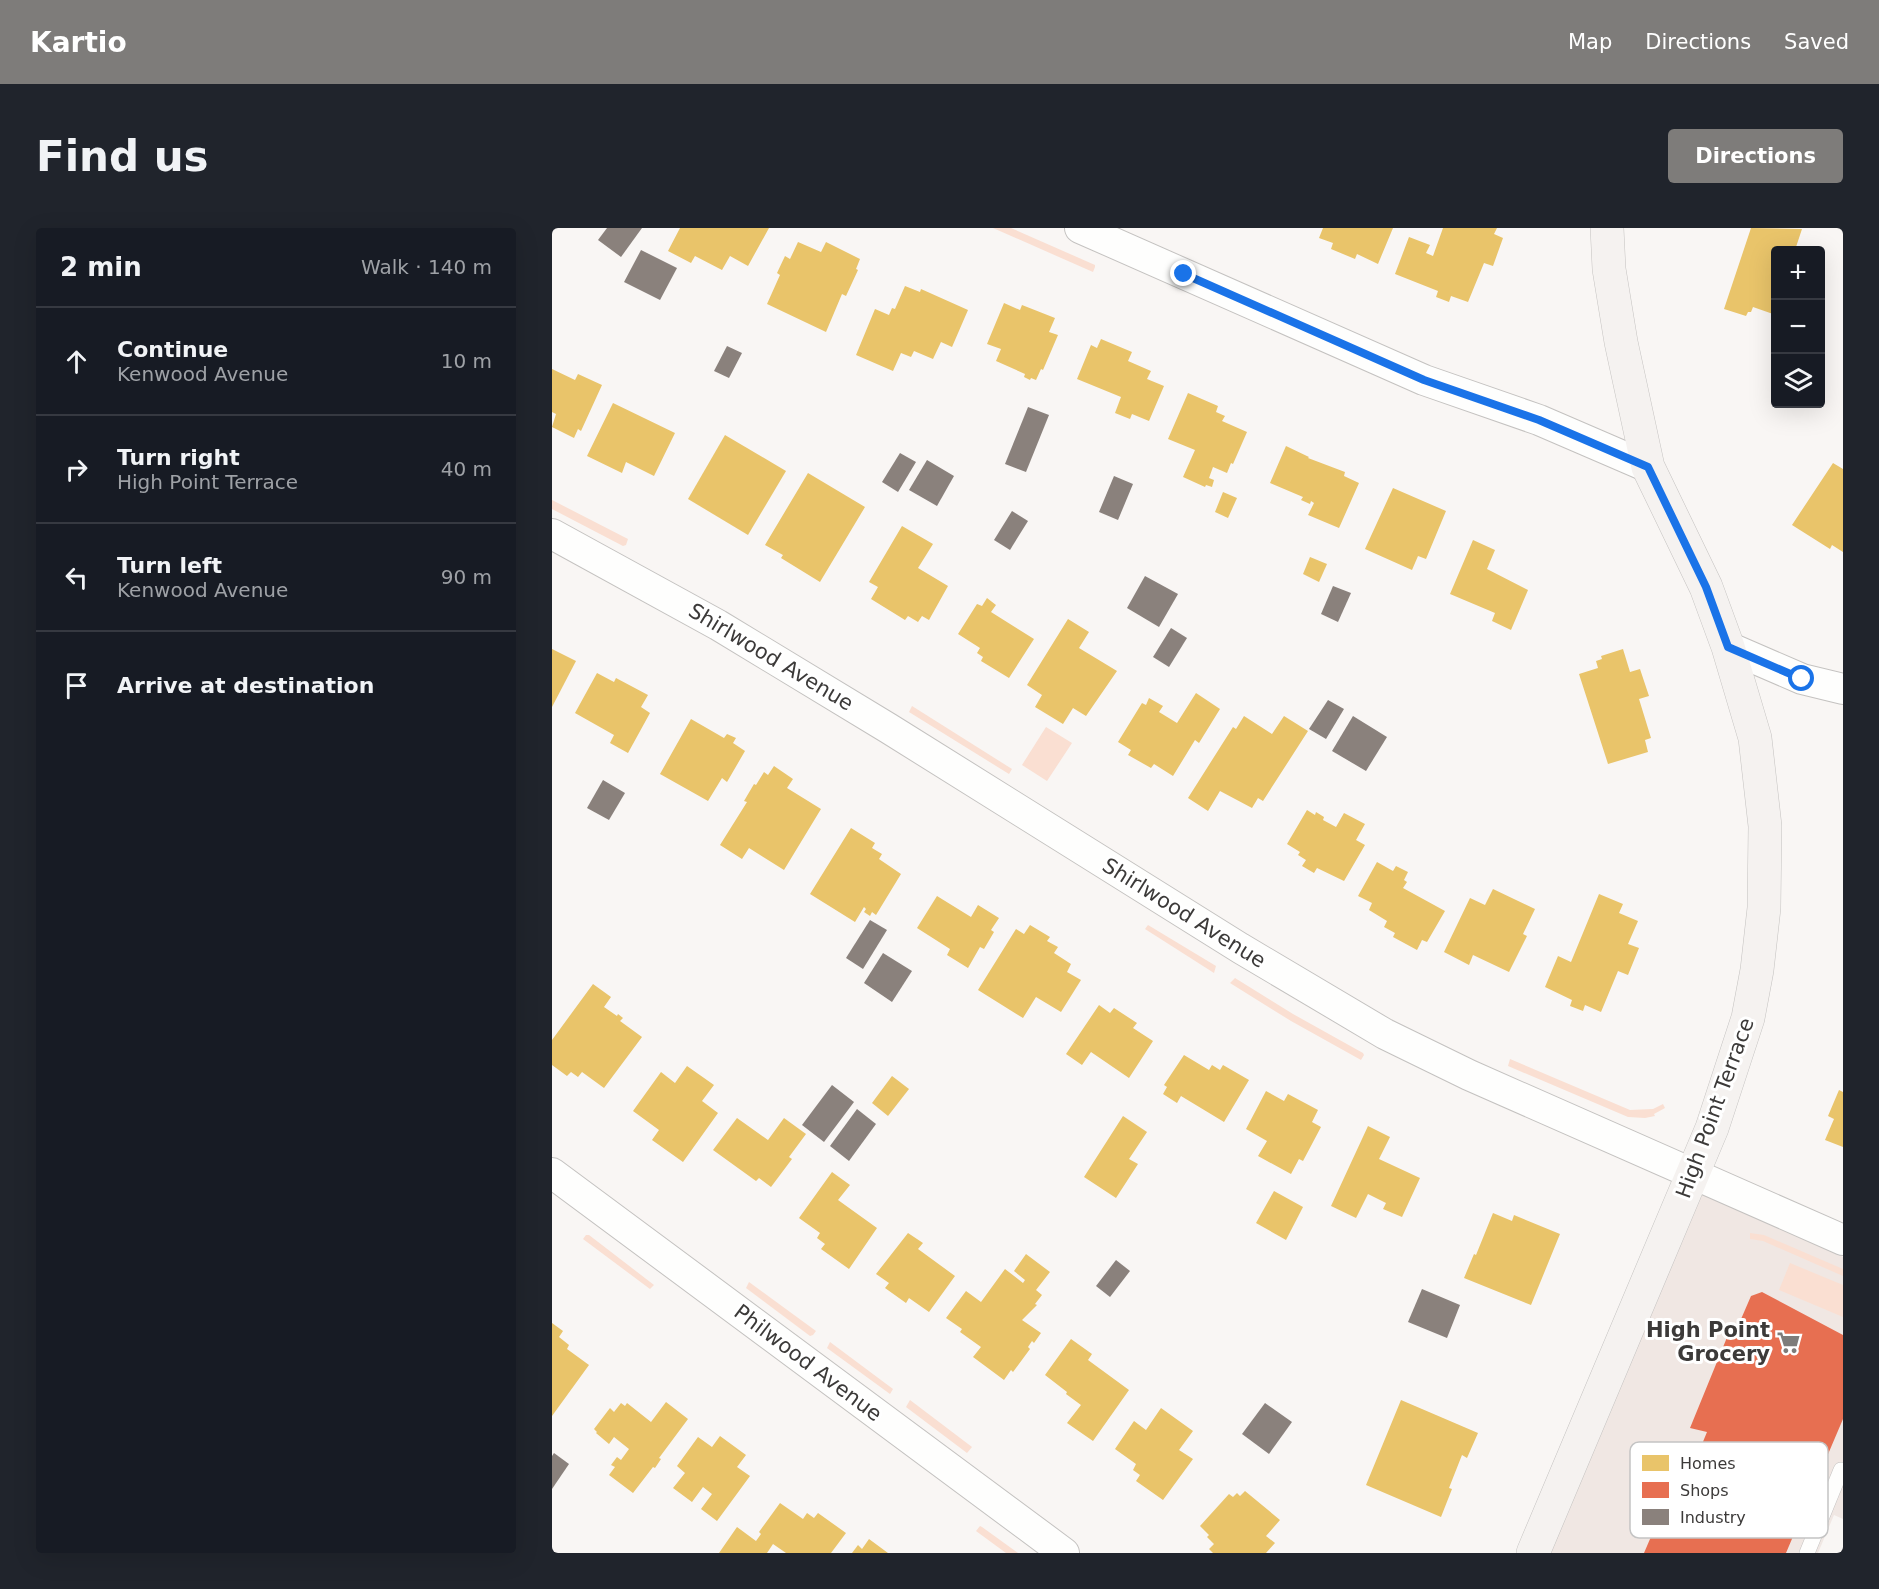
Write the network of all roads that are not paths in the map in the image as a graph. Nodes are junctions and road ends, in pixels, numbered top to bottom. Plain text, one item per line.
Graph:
1 (1080, 228) edge
2 (1606, 228) edge
3 (1648, 467) junction
4 (552, 534) edge
5 (1728, 647) junction
6 (1843, 689) edge
7 (552, 1173) edge
8 (1693, 1174) junction
9 (1843, 1240) edge
10 (1841, 1470) dead end
11 (1828, 1502) edge
12 (1813, 1538) edge
13 (1064, 1553) edge
14 (1533, 1553) edge
15 (1807, 1553) edge

1 - 3 street
2 - 3 street, High Point Terrace
3 - 5 street, High Point Terrace
4 - 8 street, Shirlwood Avenue
5 - 6 street
5 - 8 street, High Point Terrace
7 - 13 street, Philwood Avenue
8 - 9 street, Shirlwood Avenue
8 - 14 street, High Point Terrace
10 - 11 lane
12 - 15 lane

